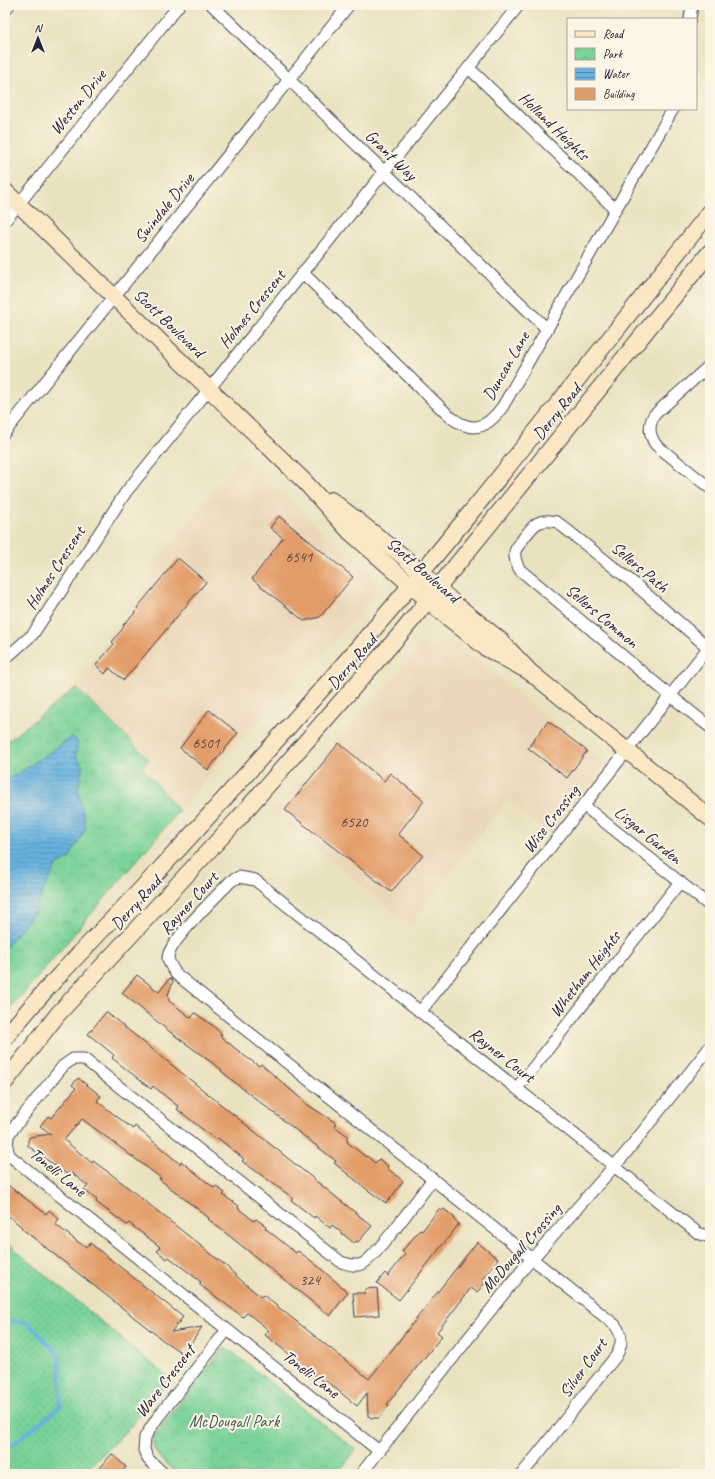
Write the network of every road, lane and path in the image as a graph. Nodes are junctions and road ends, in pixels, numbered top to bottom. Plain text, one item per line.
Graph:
1 (9, 5) edge
2 (179, 5) edge
3 (212, 5) edge
4 (349, 5) edge
5 (519, 5) edge
6 (692, 5) edge
7 (5, 10) edge
8 (690, 18) edge
9 (469, 68) junction
10 (289, 80) junction
11 (672, 110) edge
12 (384, 172) junction
13 (5, 191) edge
14 (18, 204) junction
15 (615, 209) junction
16 (710, 212) edge
17 (5, 221) edge
18 (710, 252) edge
19 (303, 273) junction
20 (114, 296) junction
21 (547, 329) junction
22 (710, 365) edge
23 (210, 389) junction
24 (5, 432) edge
25 (710, 488) edge
26 (542, 521) joint
27 (416, 579) junction
28 (434, 595) junction
29 (709, 648) edge
30 (5, 659) edge
31 (669, 696) junction
32 (710, 727) edge
33 (626, 750) junction
34 (584, 805) junction
35 (710, 818) edge
36 (680, 882) junction
37 (710, 906) edge
38 (420, 1012) junction
39 (5, 1038) edge
40 (710, 1047) edge
41 (5, 1082) edge
42 (517, 1088) junction
43 (614, 1166) junction
44 (432, 1179) junction
45 (710, 1237) edge
46 (532, 1258) junction
47 (227, 1330) junction
48 (380, 1451) junction
49 (164, 1474) edge
50 (361, 1474) edge
51 (522, 1474) edge

1 - 7 street
2 - 14 street, Weston Drive
3 - 10 street, Grant Way
4 - 10 street, Swindale Drive
5 - 9 street, Holmes Crescent
6 - 8 street
9 - 12 street, Holmes Crescent
9 - 15 street, Holland Heights
10 - 12 street, Grant Way
10 - 20 street, Swindale Drive
11 - 15 street, Duncan Lane
12 - 19 street, Holmes Crescent
12 - 21 street, Grant Way
13 - 14 main road, Scott Boulevard
14 - 17 street, Weston Drive
14 - 20 main road, Scott Boulevard
15 - 21 street, Duncan Lane
16 - 27 main road, Derry Road
18 - 28 main road, Derry Road
19 - 21 street, Duncan Lane
19 - 23 street, Holmes Crescent
20 - 23 main road, Scott Boulevard
20 - 24 street, Swindale Drive
22 - 25 street
23 - 27 main road, Scott Boulevard
23 - 30 street, Holmes Crescent
26 - 29 street, Sellers Path
26 - 31 street, Sellers Common
27 - 28 main road, Scott Boulevard
27 - 39 main road, Derry Road
28 - 33 main road, Scott Boulevard
28 - 41 main road, Derry Road
29 - 31 street, Wise Crossing
31 - 32 street, Sellers Common
31 - 33 street, Wise Crossing
33 - 34 street, Wise Crossing
33 - 35 main road, Scott Boulevard
34 - 36 street, Lisgar Garden
34 - 38 street, Wise Crossing
36 - 37 street, Lisgar Garden
36 - 42 street, Whetham Heights
38 - 42 street, Rayner Court
38 - 44 street, Rayner Court
40 - 43 street, McDougall Crossing
42 - 43 street, Rayner Court
43 - 45 street, Rayner Court
43 - 46 street, McDougall Crossing
44 - 46 street, Rayner Court
44 - 47 street, Tonelli Lane
46 - 48 street, McDougall Crossing
46 - 51 street, Silver Court
47 - 48 street, Tonelli Lane
47 - 49 street, Ware Crescent
48 - 50 street, McDougall Crossing

